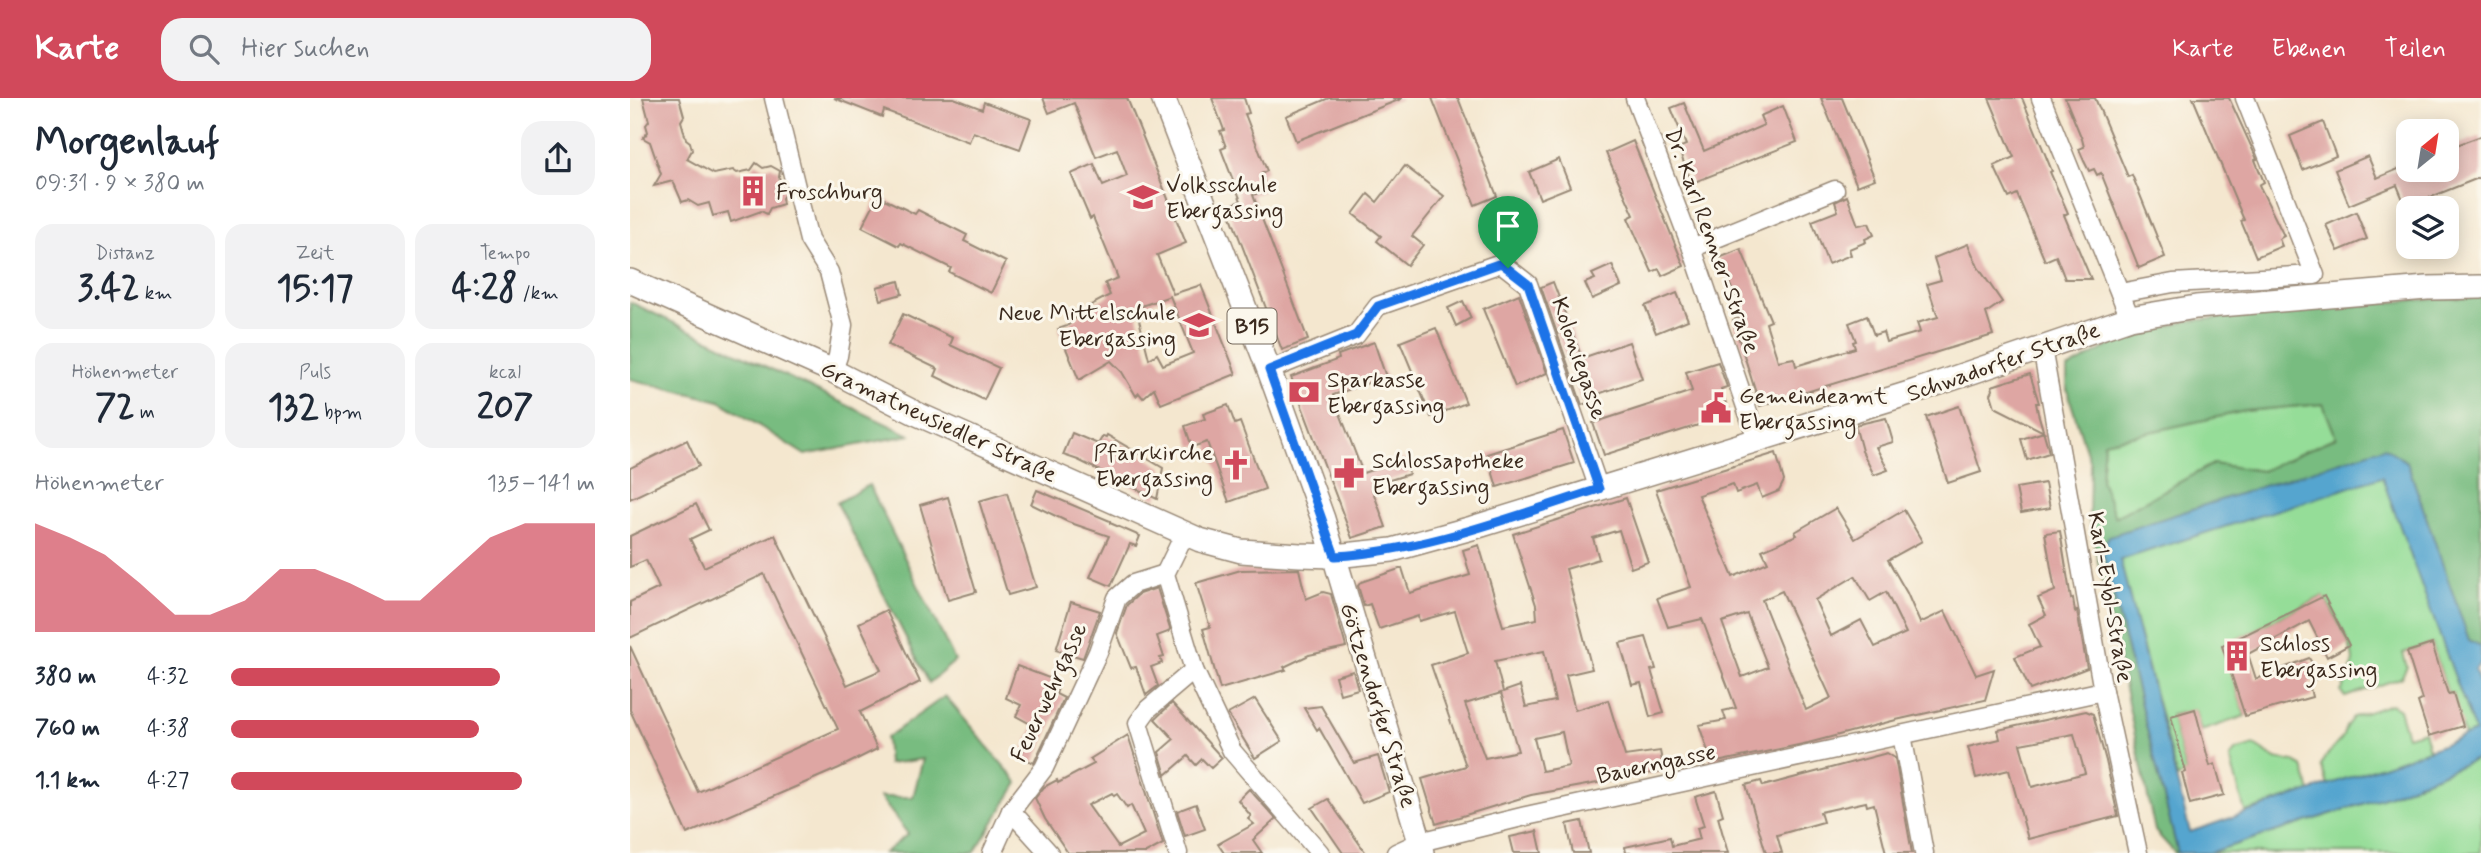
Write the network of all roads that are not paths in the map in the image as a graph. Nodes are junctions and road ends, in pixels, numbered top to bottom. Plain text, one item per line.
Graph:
1 (774, 98) edge
2 (1163, 98) edge
3 (1635, 98) edge
4 (2041, 98) edge
5 (2245, 98) edge
6 (1835, 190) dead end
7 (1692, 248) junction
8 (630, 281) edge
9 (2481, 287) edge
10 (2120, 293) junction
11 (2130, 318) junction
12 (2042, 348) junction
13 (1269, 370) junction
14 (833, 371) junction
15 (1757, 439) junction
16 (1599, 489) junction
17 (1185, 533) junction
18 (1335, 556) junction
19 (1165, 574) junction
20 (1194, 670) junction
21 (2103, 691) junction
22 (1902, 735) junction
23 (1011, 811) junction
24 (1421, 847) edge
25 (992, 853) edge
26 (1049, 853) edge
27 (1178, 853) edge
28 (1320, 853) edge
29 (1396, 853) edge
30 (1924, 853) edge
31 (2138, 853) edge

1 - 14 street
2 - 13 main road, B15
3 - 7 street, Dr. Karl Renner-Straße
4 - 10 street
5 - 10 street
6 - 7 street
7 - 15 street, Dr. Karl Renner-Straße
8 - 14 main road, Gramatneusiedler Straße
9 - 11 main road, Schwadorfer Straße
10 - 11 street
11 - 12 main road, Schwadorfer Straße
12 - 15 main road, Schwadorfer Straße
12 - 21 street, Karl-Eybl-Straße
13 - 16 street, Koloniegasse
13 - 18 main road, B15
14 - 17 main road, Gramatneusiedler Straße
15 - 16 main road, Schwadorfer Straße
16 - 18 main road, Schwadorfer Straße
17 - 18 main road, Gramatneusiedler Straße
17 - 19 street
18 - 24 main road, Götzendorfer Straße / B15
19 - 20 street
19 - 23 street, Feuerwehrgasse
20 - 27 street
20 - 28 street
21 - 22 street, Bauerngasse
21 - 31 street, Karl-Eybl-Straße
22 - 24 street, Bauerngasse
22 - 30 street
23 - 25 street, Feuerwehrgasse
23 - 26 street
24 - 29 street, Bauerngasse

